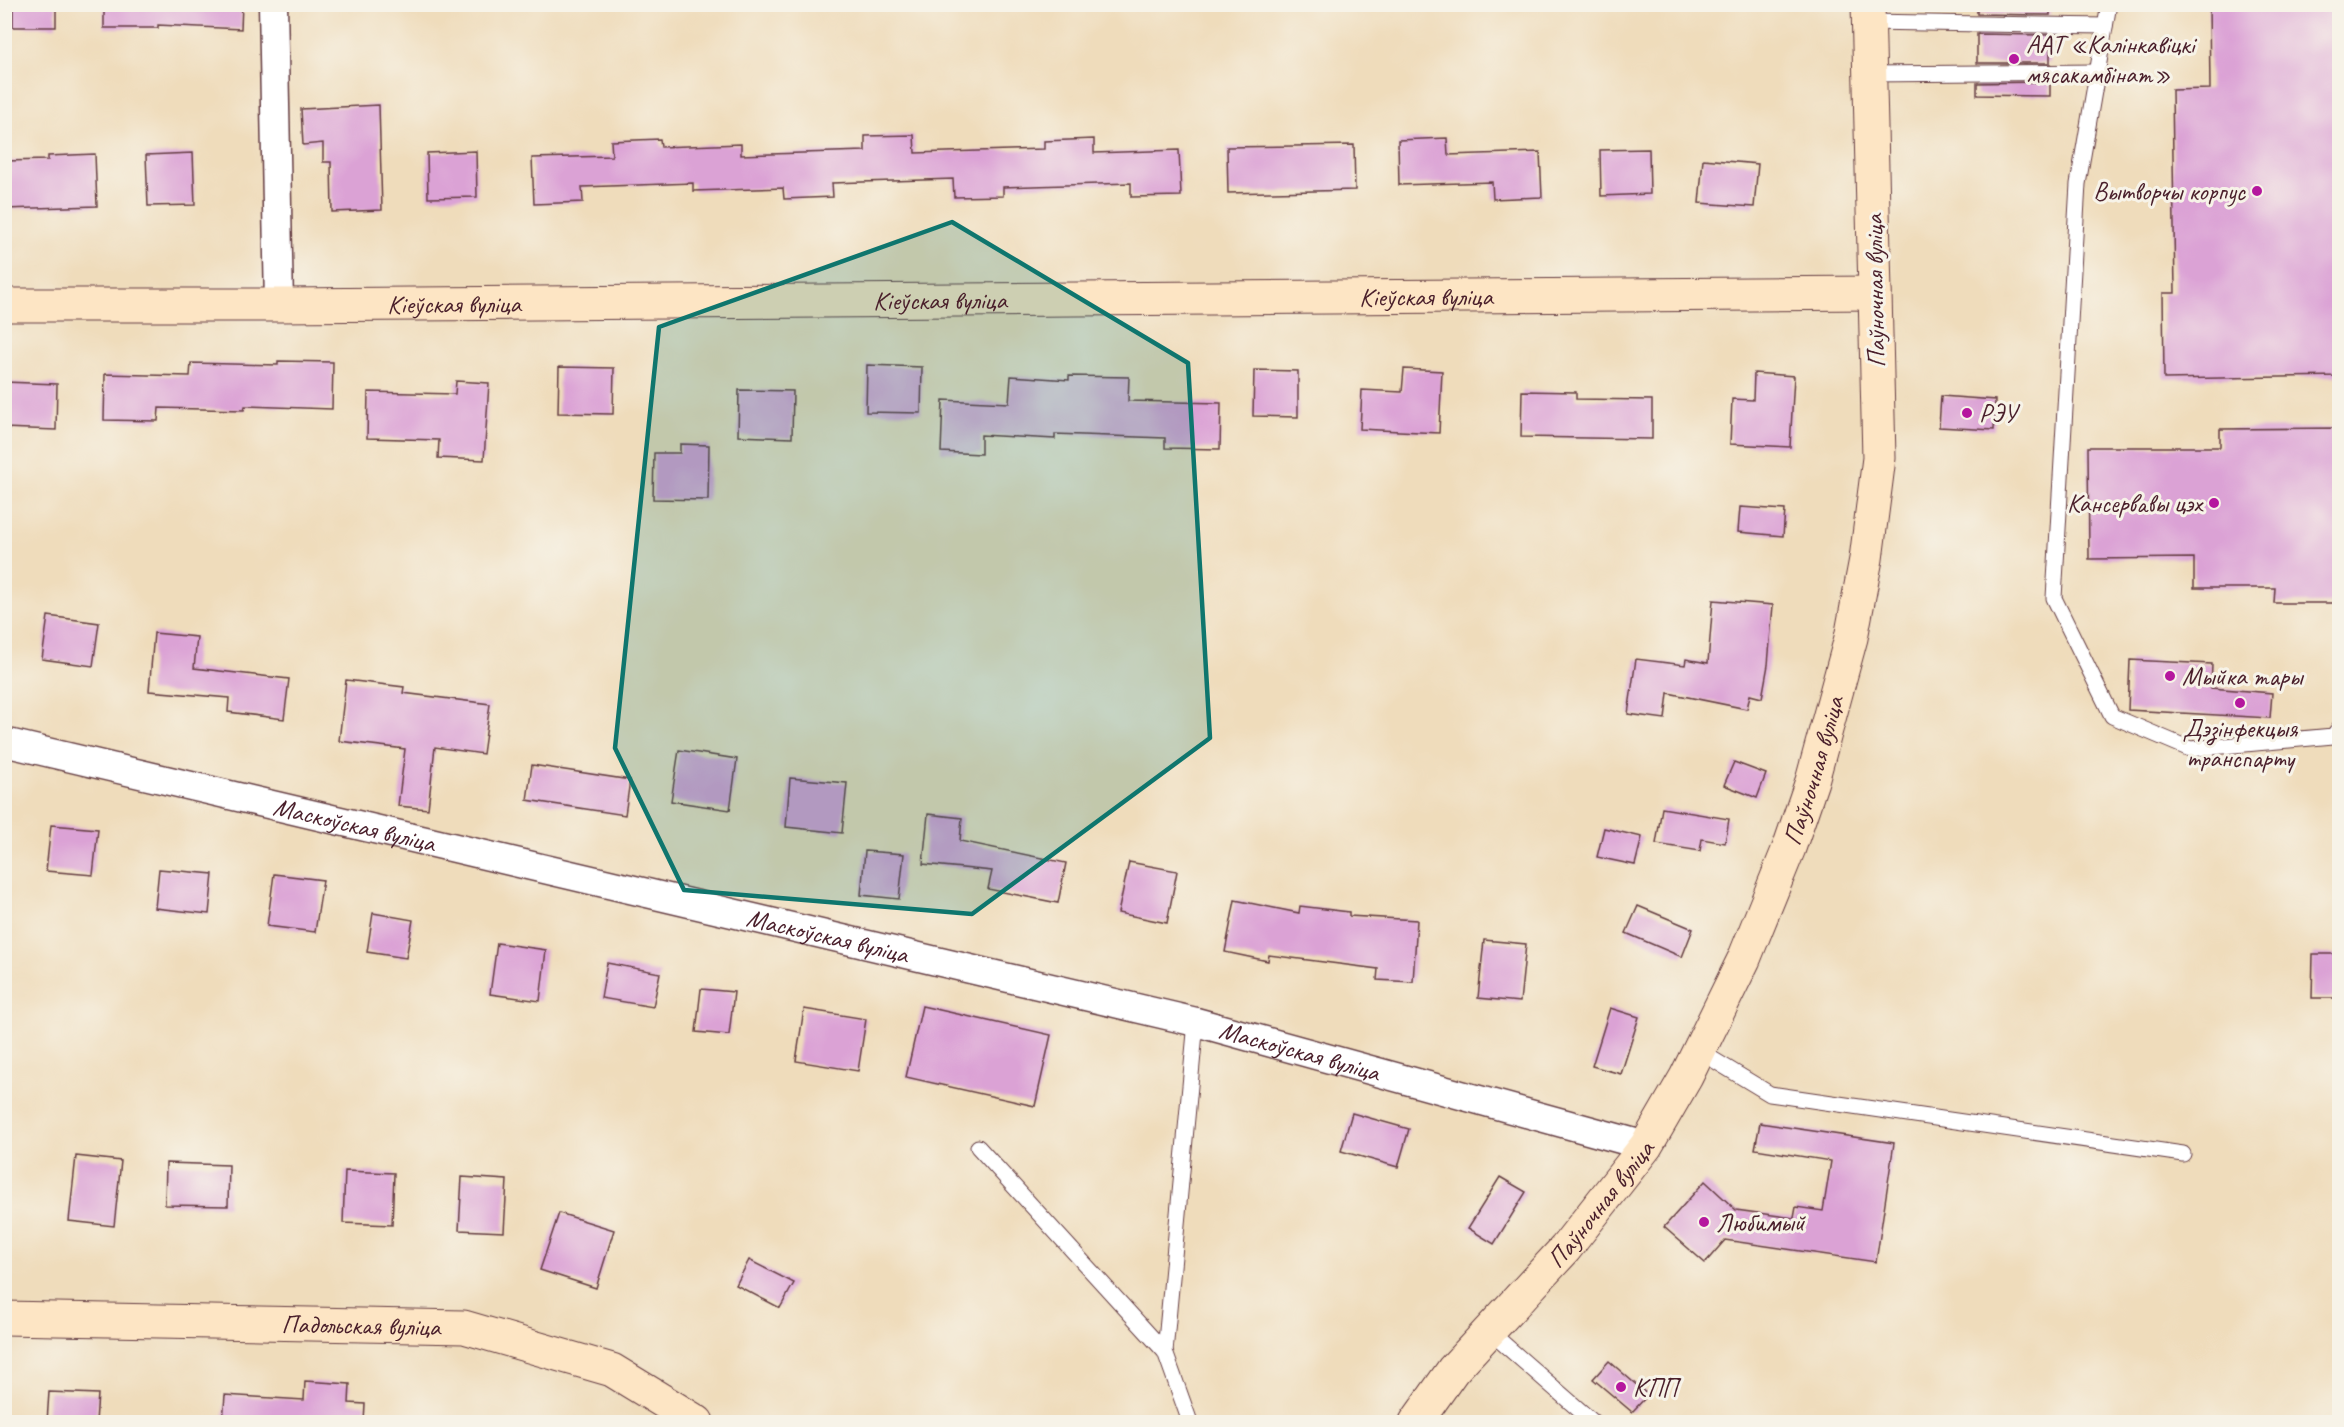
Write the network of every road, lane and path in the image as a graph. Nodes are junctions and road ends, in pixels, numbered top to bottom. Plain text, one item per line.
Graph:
1 (273, 4) edge
2 (2109, 4) edge
3 (1868, 13) edge
4 (2105, 26) junction
5 (2097, 72) junction
6 (1869, 74) junction
7 (1875, 292) junction
8 (4, 305) edge
9 (279, 305) junction
10 (2340, 727) edge
11 (4, 742) edge
12 (1196, 1022) junction
13 (1700, 1051) junction
14 (1646, 1146) junction
15 (978, 1147) dead end
16 (2183, 1154) dead end
17 (4, 1318) edge
18 (1489, 1331) junction
19 (1165, 1352) junction
20 (697, 1422) edge
21 (1190, 1422) edge
22 (1416, 1422) edge
23 (1593, 1422) edge

1 - 9 street
2 - 4 lane
3 - 4 lane
3 - 6 street, Паўночная вуліца
4 - 5 lane
5 - 6 lane
5 - 10 lane
6 - 7 street, Паўночная вуліца
7 - 9 street, Кіеўская вуліца
7 - 13 street, Паўночная вуліца
8 - 9 street, Кіеўская вуліца
11 - 12 street, Маскоўская вуліца
12 - 14 street, Маскоўская вуліца
12 - 19 lane
13 - 14 street, Паўночная вуліца
13 - 16 lane
14 - 18 street, Паўночная вуліца
15 - 19 lane
17 - 20 street, Падольская вуліца
18 - 22 street, Паўночная вуліца
18 - 23 lane
19 - 21 lane

